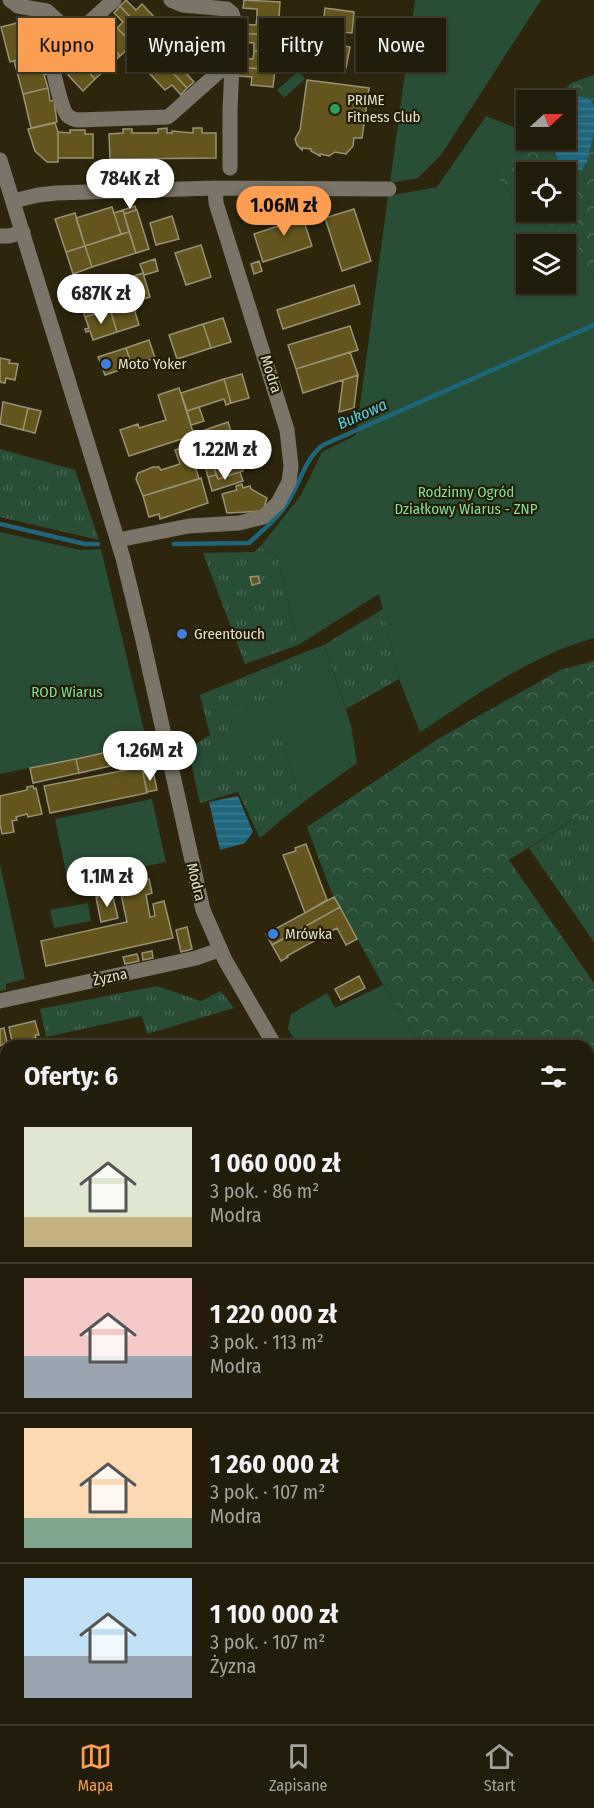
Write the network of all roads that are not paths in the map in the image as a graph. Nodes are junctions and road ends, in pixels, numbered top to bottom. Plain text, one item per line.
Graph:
1 (10, 0) edge
2 (114, 0) edge
3 (171, 0) edge
4 (55, 18) edge
5 (94, 18) edge
6 (233, 18) edge
7 (54, 72) edge
8 (219, 72) edge
9 (232, 72) edge
10 (0, 160) edge
11 (230, 168) dead end
12 (215, 188) junction
13 (389, 189) dead end
14 (13, 201) junction
15 (23, 232) junction
16 (0, 236) edge
17 (118, 540) junction
18 (219, 950) junction
19 (0, 1000) edge
20 (273, 1040) edge

1 - 4 street
2 - 5 street
3 - 6 street
7 - 8 street
9 - 11 street
10 - 14 street, Modra
12 - 13 street
12 - 14 street
12 - 17 street, Modra
14 - 15 street, Modra
15 - 16 street
15 - 17 street, Modra
17 - 18 street, Modra
18 - 19 street, Żyzna
18 - 20 street, Modra

